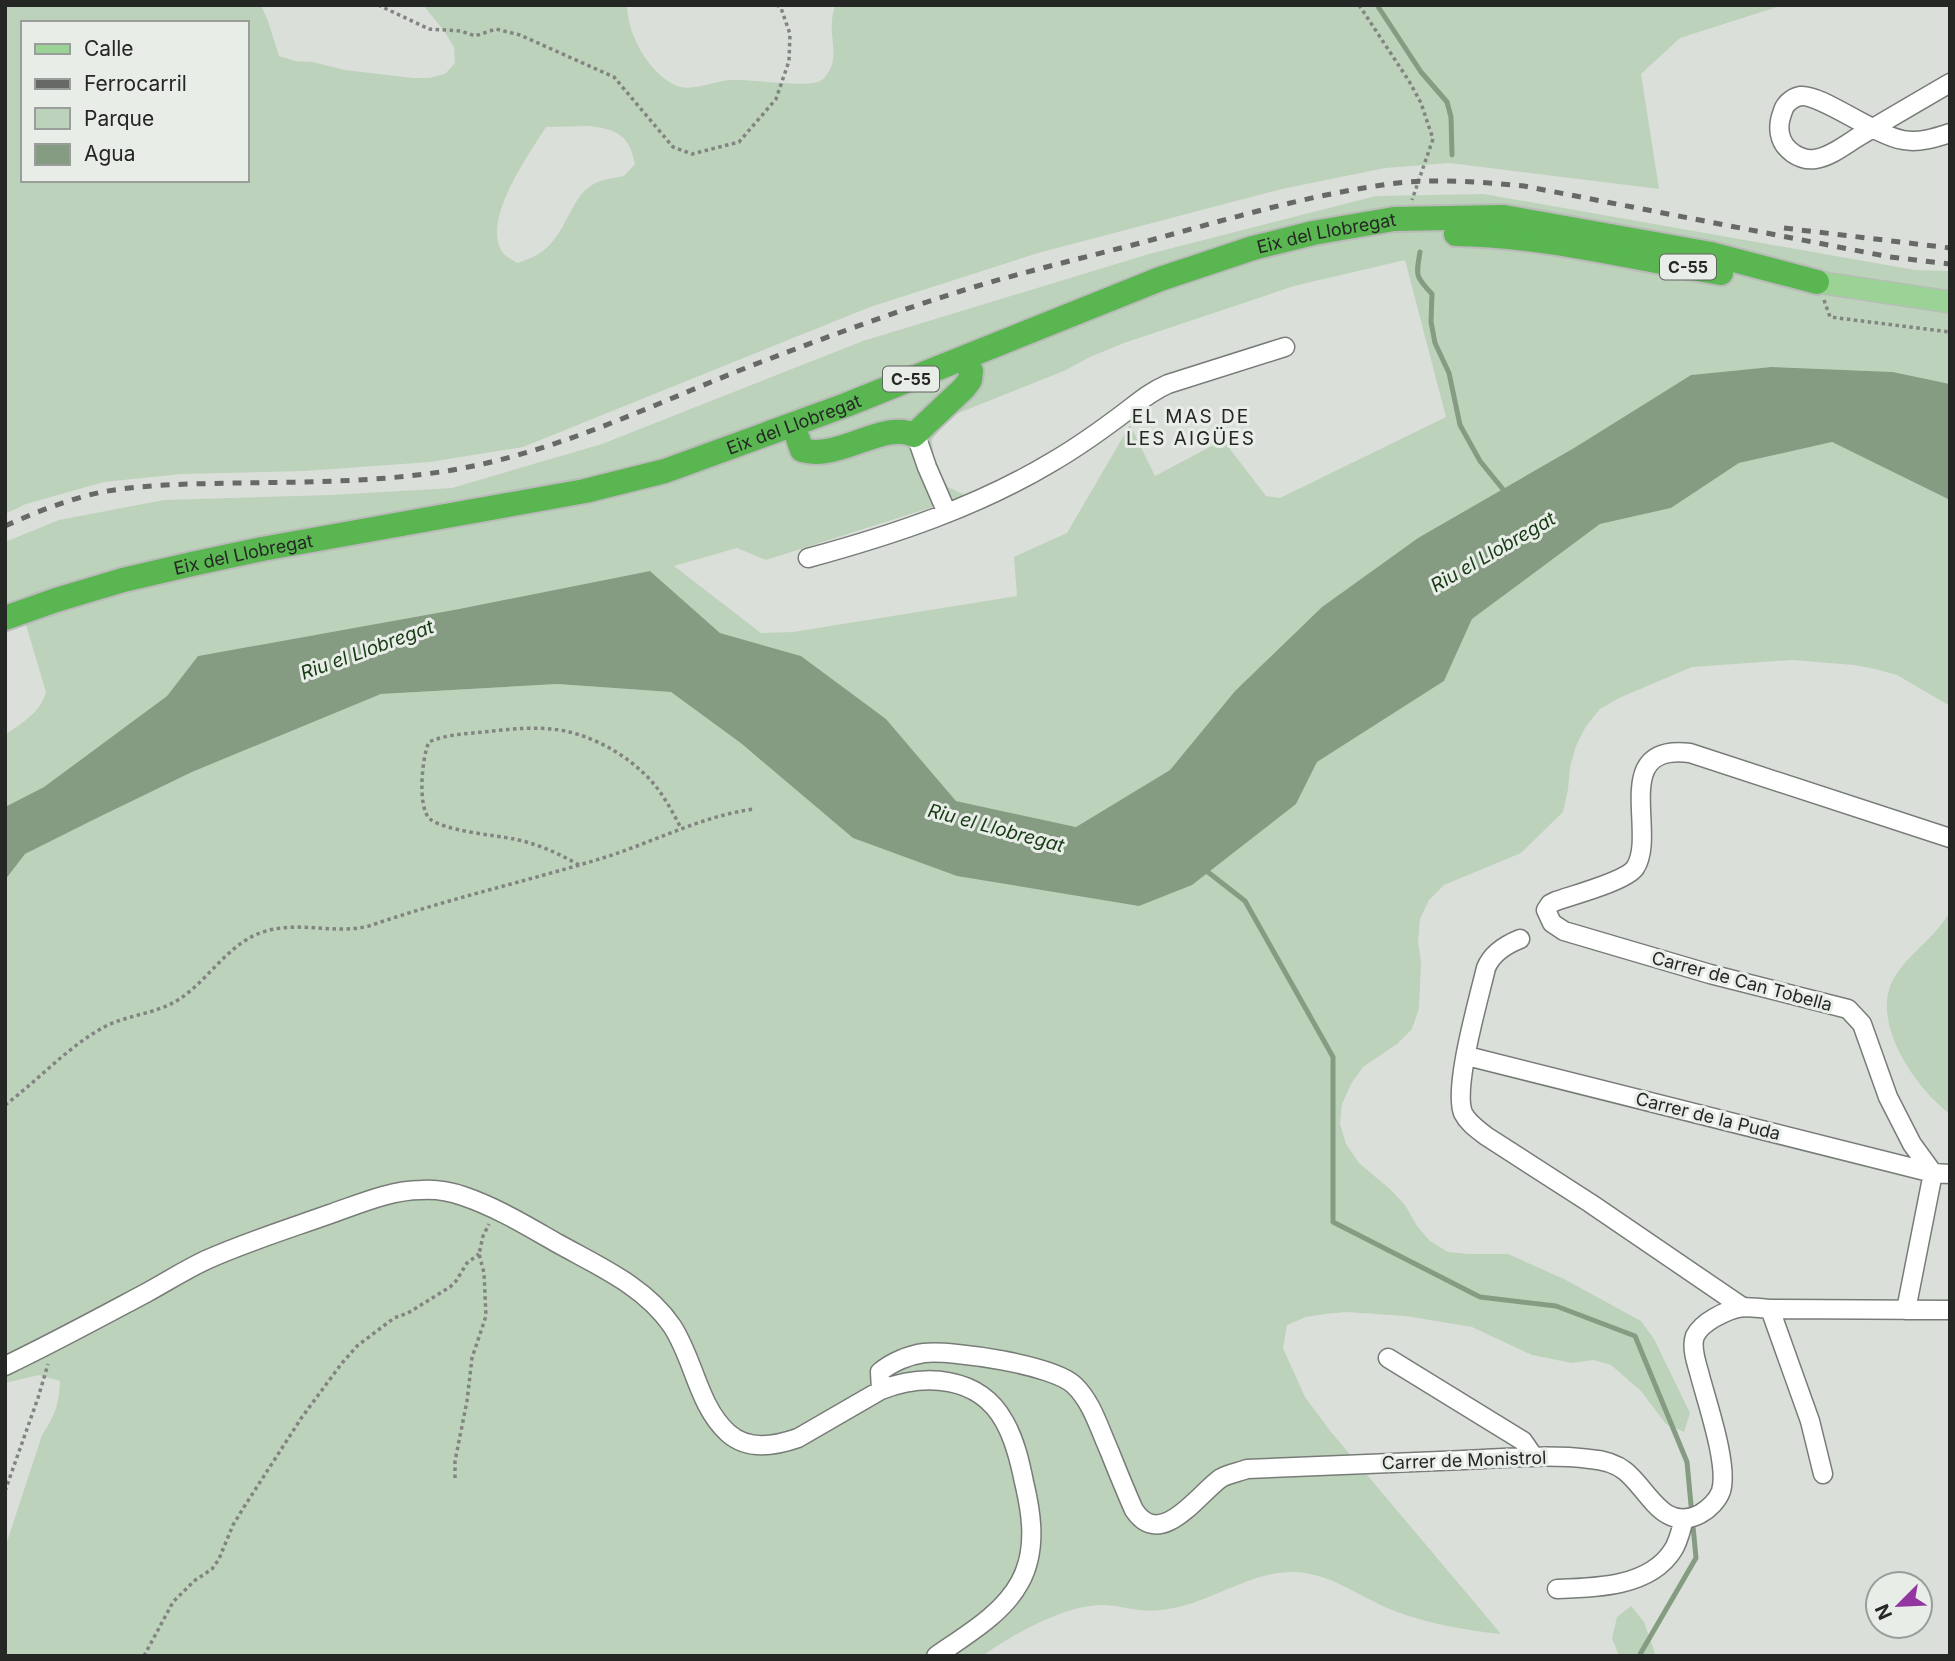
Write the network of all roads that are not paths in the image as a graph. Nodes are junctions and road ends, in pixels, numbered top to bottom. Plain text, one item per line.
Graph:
1 (1950, 83) edge
2 (1871, 129) junction
3 (1950, 133) edge
4 (1817, 282) junction
5 (1950, 302) edge
6 (1285, 347) dead end
7 (971, 371) junction
8 (914, 435) junction
9 (797, 439) junction
10 (947, 513) junction
11 (808, 558) dead end
12 (5, 618) edge
13 (5, 635) edge
14 (1950, 838) edge
15 (1520, 939) dead end
16 (1467, 1056) junction
17 (1941, 1173) edge
18 (1741, 1306) junction
19 (1770, 1309) junction
20 (1906, 1310) junction
21 (1950, 1310) edge
22 (1388, 1358) dead end
23 (5, 1366) edge
24 (881, 1390) junction
25 (1534, 1457) junction
26 (1823, 1474) dead end
27 (1684, 1519) junction
28 (1557, 1589) dead end
29 (936, 1656) edge

1 - 2 street
2 - 2 street
2 - 3 street
4 - 5 main road, Eix del Llobregat / C-55
4 - 7 highway, Eix del Llobregat / C-55
4 - 12 highway, Eix del Llobregat / C-55
6 - 10 street
7 - 8 highway
7 - 9 highway, Eix del Llobregat / C-55
8 - 9 highway
8 - 10 street
9 - 13 highway, Eix del Llobregat / C-55
10 - 11 street
14 - 17 street, Carrer de Can Tobella
15 - 16 street
16 - 17 street, Carrer de la Puda
16 - 18 street
17 - 20 street
18 - 19 street
18 - 27 street
19 - 20 street
19 - 26 street
20 - 21 street
22 - 25 street
23 - 24 street
24 - 25 street, Carrer de Monistrol
24 - 29 street
25 - 27 street, Carrer de Monistrol
27 - 28 street

